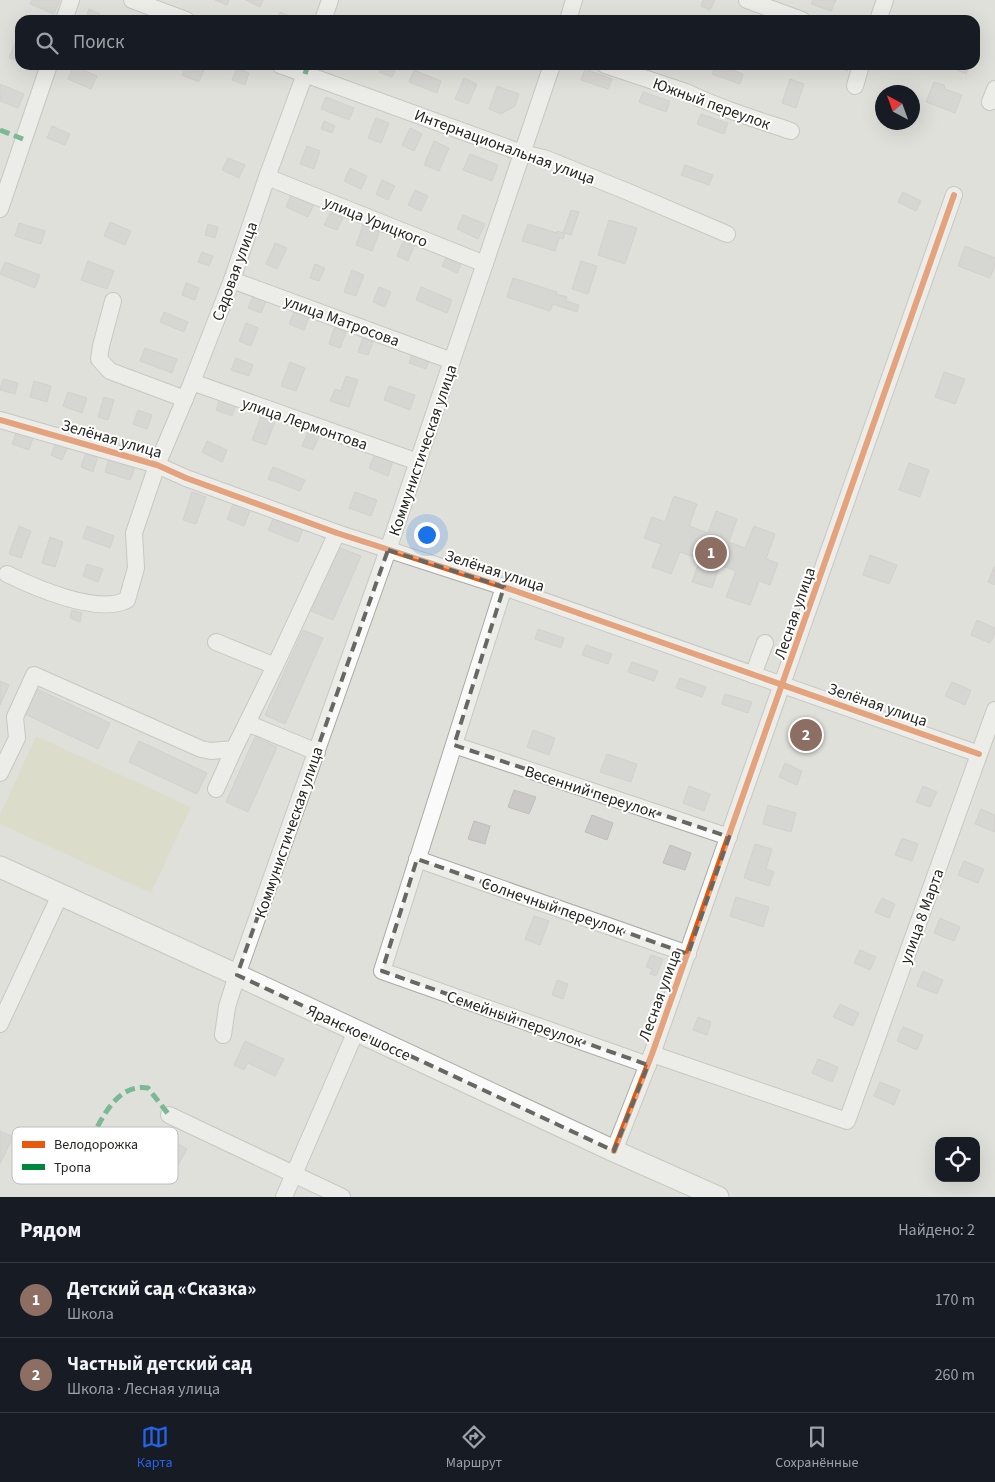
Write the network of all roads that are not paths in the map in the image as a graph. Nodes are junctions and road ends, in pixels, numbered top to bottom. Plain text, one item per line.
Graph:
1 (72, 0) edge
2 (132, 0) edge
3 (330, 0) edge
4 (574, 0) edge
5 (747, 0) edge
6 (885, 0) edge
7 (66, 15) edge
8 (172, 15) edge
9 (325, 15) edge
10 (570, 15) edge
11 (788, 15) edge
12 (880, 15) edge
13 (47, 70) edge
14 (294, 70) edge
15 (550, 70) edge
16 (620, 70) edge
17 (860, 70) edge
18 (305, 74) junction
19 (855, 86) dead end
20 (791, 130) dead end
21 (522, 153) junction
22 (267, 178) junction
23 (954, 196) dead end
24 (0, 208) edge
25 (728, 234) dead end
26 (485, 264) junction
27 (232, 280) junction
28 (113, 301) dead end
29 (452, 361) junction
30 (192, 382) junction
31 (185, 399) junction
32 (0, 420) edge
33 (418, 462) junction
34 (157, 465) junction
35 (337, 533) junction
36 (388, 550) junction
37 (8, 574) dead end
38 (504, 586) junction
39 (216, 642) dead end
40 (765, 643) dead end
41 (275, 666) junction
42 (753, 675) junction
43 (783, 685) junction
44 (995, 710) edge
45 (247, 723) junction
46 (454, 745) junction
47 (234, 749) junction
48 (316, 752) junction
49 (979, 754) junction
50 (0, 773) edge
51 (216, 789) dead end
52 (729, 837) junction
53 (417, 859) junction
54 (0, 868) edge
55 (60, 895) junction
56 (688, 954) junction
57 (237, 975) junction
58 (0, 1024) edge
59 (356, 1031) junction
60 (222, 1036) dead end
61 (650, 1059) junction
62 (169, 1115) dead end
63 (847, 1121) joint
64 (614, 1150) junction
65 (293, 1175) junction
66 (284, 1197) edge
67 (342, 1197) edge
68 (718, 1197) edge

1 - 7 street
2 - 8 street
3 - 9 street
4 - 10 street
5 - 11 street
6 - 12 street
13 - 24 street
14 - 18 street, Интернациональная улица
15 - 21 street, Коммунистическая улица
16 - 20 street, Южный переулок
17 - 19 street
18 - 21 street, Интернациональная улица
18 - 22 street, Садовая улица
21 - 25 street, Интернациональная улица
21 - 26 street, Коммунистическая улица
22 - 26 street, улица Урицкого
22 - 27 street, Садовая улица
23 - 43 street, Лесная улица
26 - 29 street, Коммунистическая улица
27 - 29 street, улица Матросова
27 - 30 street, Садовая улица
28 - 31 street
29 - 33 street, Коммунистическая улица
30 - 31 street, Садовая улица
30 - 33 street, улица Лермонтова
31 - 34 street, Садовая улица
32 - 34 street, Зелёная улица
33 - 36 street, Коммунистическая улица
34 - 35 street, Зелёная улица
34 - 37 street, Садовая улица
35 - 36 street, Зелёная улица
35 - 41 street
36 - 38 street, Зелёная улица
36 - 48 street, Коммунистическая улица
38 - 42 street, Зелёная улица
38 - 46 street
39 - 41 street
40 - 42 street
41 - 45 street
42 - 43 street, Зелёная улица
43 - 49 street, Зелёная улица
43 - 52 street, Лесная улица
44 - 49 street, улица 8 Марта
45 - 47 street
45 - 48 street
46 - 52 street, Весенний переулок
46 - 53 street
47 - 50 street
47 - 51 street
48 - 57 street, Коммунистическая улица
49 - 63 street, улица 8 Марта
52 - 56 street, Лесная улица
53 - 56 street, Солнечный переулок
53 - 61 street, Семейный переулок
54 - 55 main road, Яранское шоссе
55 - 57 main road, Яранское шоссе
55 - 58 street
56 - 61 street, Лесная улица
57 - 59 main road, Яранское шоссе
57 - 60 street, Коммунистическая улица
59 - 64 main road, Яранское шоссе
59 - 65 street
61 - 63 street, Семейный переулок
61 - 64 street, Лесная улица
62 - 65 street
64 - 68 main road, Яранское шоссе
65 - 66 street
65 - 67 street

